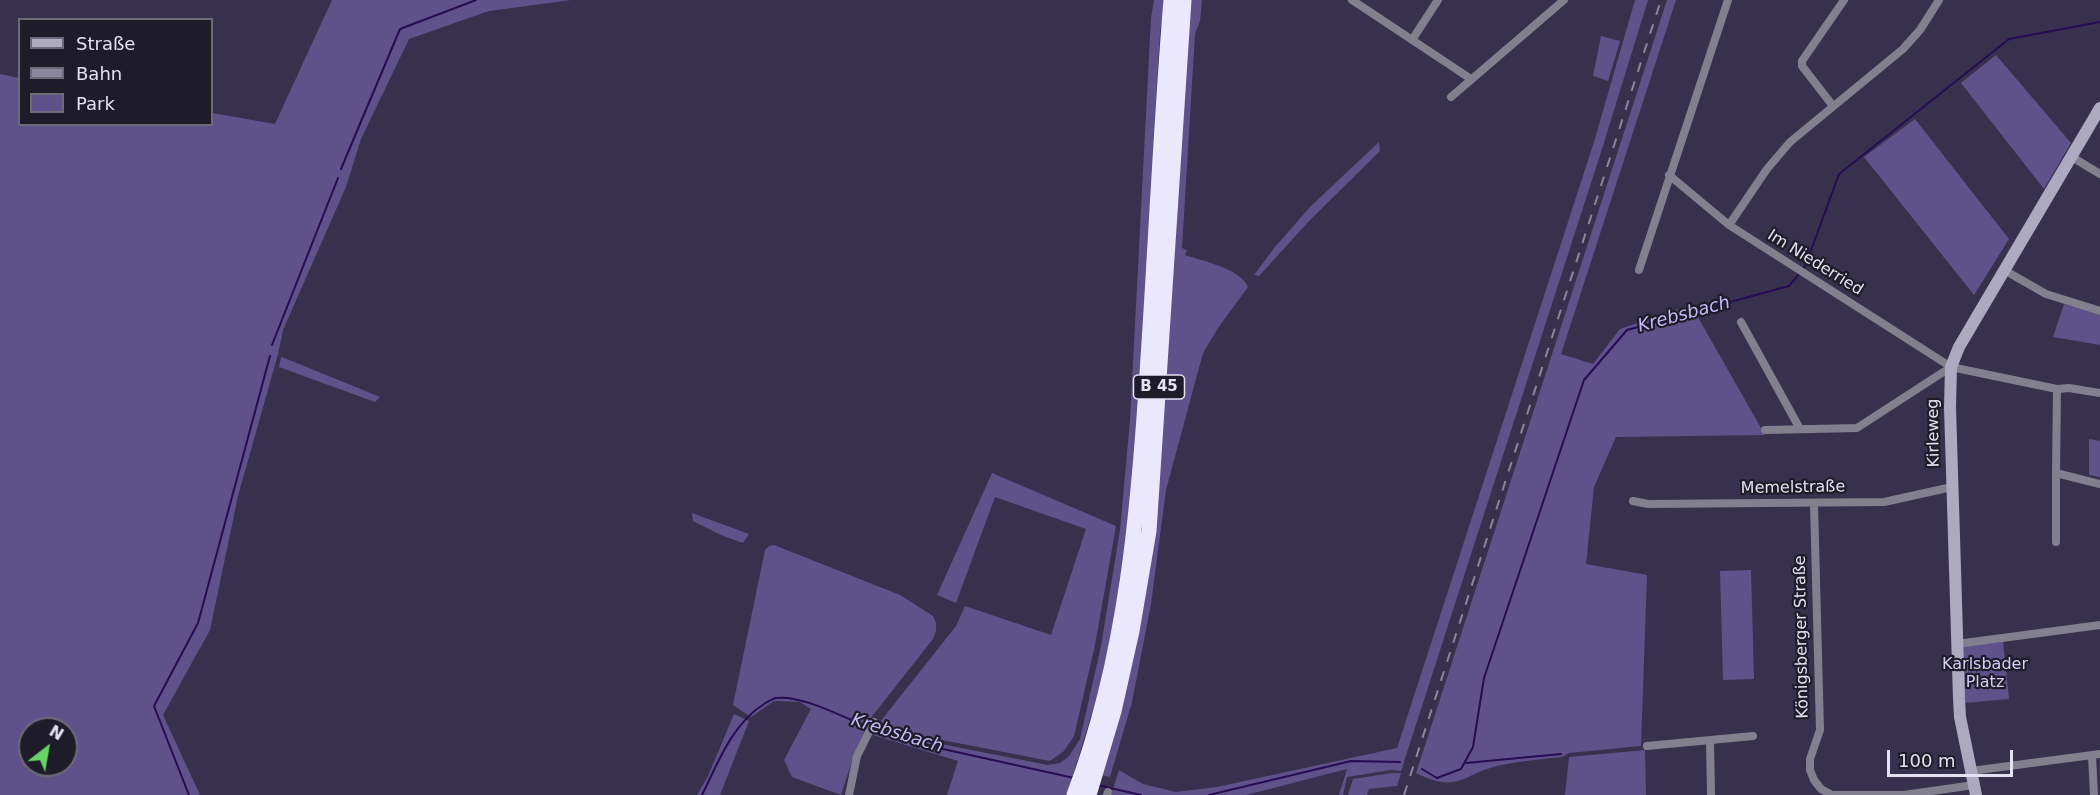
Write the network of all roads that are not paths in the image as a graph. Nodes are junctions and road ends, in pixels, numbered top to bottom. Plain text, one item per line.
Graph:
1 (1171, 0) edge
2 (1184, 0) edge
3 (1352, 0) edge
4 (1438, 0) edge
5 (1564, 0) edge
6 (1728, 0) edge
7 (1844, 0) edge
8 (1939, 0) edge
9 (1412, 40) junction
10 (1471, 79) junction
11 (1451, 96) dead end
12 (1833, 106) junction
13 (2100, 108) edge
14 (2072, 157) junction
15 (2100, 174) edge
16 (1669, 176) junction
17 (1729, 225) junction
18 (1639, 270) dead end
19 (2004, 270) junction
20 (2100, 311) edge
21 (1741, 322) dead end
22 (1951, 367) junction
23 (2057, 389) junction
24 (2100, 393) edge
25 (1800, 429) junction
26 (1765, 430) dead end
27 (2056, 473) junction
28 (2100, 484) edge
29 (1952, 487) junction
30 (1633, 501) dead end
31 (1814, 504) junction
32 (2056, 543) dead end
33 (2100, 625) edge
34 (1957, 644) junction
35 (874, 722) dead end
36 (1753, 736) dead end
37 (1710, 741) junction
38 (1647, 746) dead end
39 (2096, 755) edge
40 (1091, 767) junction
41 (1971, 771) junction
42 (1975, 790) edge
43 (1080, 794) edge
44 (849, 795) edge
45 (1711, 795) edge
46 (2094, 795) edge

1 - 40 highway, B 45
2 - 40 highway, B 45
3 - 9 street
4 - 9 street
5 - 10 street
6 - 16 street
7 - 12 street
8 - 12 street
9 - 10 street
10 - 11 street
12 - 17 street
13 - 14 street, Kirleweg
14 - 15 street
14 - 19 street, Kirleweg
16 - 17 street, Im Niederried
16 - 18 street
17 - 22 street, Im Niederried
19 - 20 street
19 - 22 street, Kirleweg
21 - 25 street
22 - 23 street
22 - 25 street
22 - 29 street, Kirleweg
23 - 24 street
23 - 27 street
25 - 26 street
27 - 28 street
27 - 32 street
29 - 31 street, Memelstraße
29 - 34 street, Kirleweg
30 - 31 street, Memelstraße
31 - 42 street, Königsberger Straße
33 - 34 street
34 - 41 street, Kirleweg
35 - 44 street
36 - 37 street
37 - 38 street
37 - 45 street
39 - 41 street
39 - 46 street
40 - 43 highway, B 45
41 - 42 street, Kirleweg

